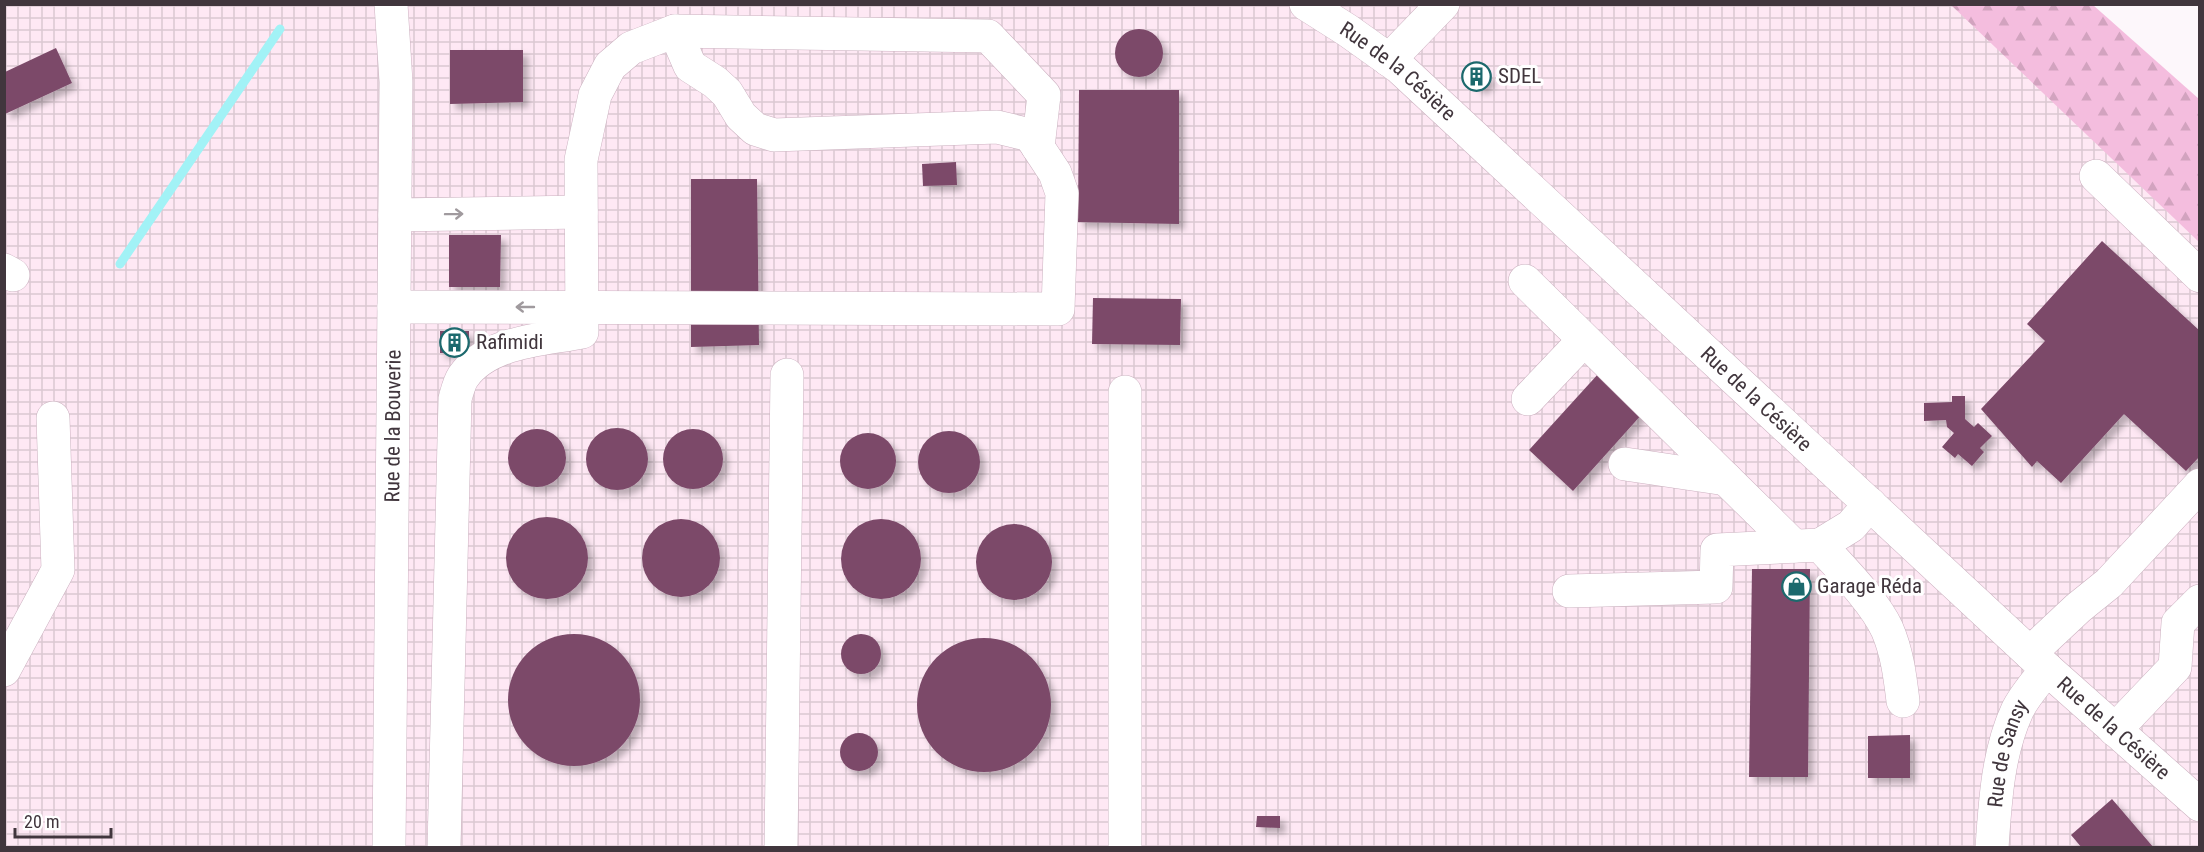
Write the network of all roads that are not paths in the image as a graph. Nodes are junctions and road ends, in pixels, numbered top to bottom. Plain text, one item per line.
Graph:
1 (391, 4) edge
2 (1306, 4) edge
3 (1443, 4) edge
4 (675, 31) junction
5 (1389, 60) junction
6 (1038, 147) junction
7 (2096, 176) dead end
8 (581, 212) junction
9 (395, 215) junction
10 (2199, 276) edge
11 (1525, 281) dead end
12 (394, 307) junction
13 (583, 307) junction
14 (1584, 340) junction
15 (787, 375) dead end
16 (1125, 392) dead end
17 (1528, 399) dead end
18 (53, 418) dead end
19 (1672, 426) junction
20 (1726, 479) junction
21 (2199, 485) edge
22 (1870, 504) junction
23 (1807, 546) junction
24 (1569, 591) dead end
25 (2199, 601) edge
26 (2038, 661) junction
27 (4, 670) edge
28 (1903, 701) dead end
29 (2115, 730) junction
30 (2199, 805) edge
31 (389, 848) edge
32 (444, 848) edge
33 (781, 848) edge
34 (1125, 848) edge
35 (1992, 848) edge

1 - 9 street, Rue de la Bouverie
2 - 5 street, Rue de la Césière
3 - 5 street
4 - 6 street
4 - 6 street
4 - 8 street
5 - 22 street, Rue de la Césière
6 - 13 street
7 - 10 street
9 -> 8 street
8 - 13 street
9 - 12 street, Rue de la Bouverie
11 - 14 street
13 -> 12 street
12 - 31 street, Rue de la Bouverie
13 - 32 street
14 - 17 street
14 - 19 street
15 - 33 street
16 - 34 street
18 - 27 street
19 - 20 street
19 - 20 street
20 - 23 street
21 - 26 street, Rue de Sansy
22 - 23 street
22 - 26 street, Rue de la Césière
23 - 24 street
23 - 28 street
25 - 29 street
26 - 29 street, Rue de la Césière
26 - 35 street, Rue de Sansy
29 - 30 street, Rue de la Césière

